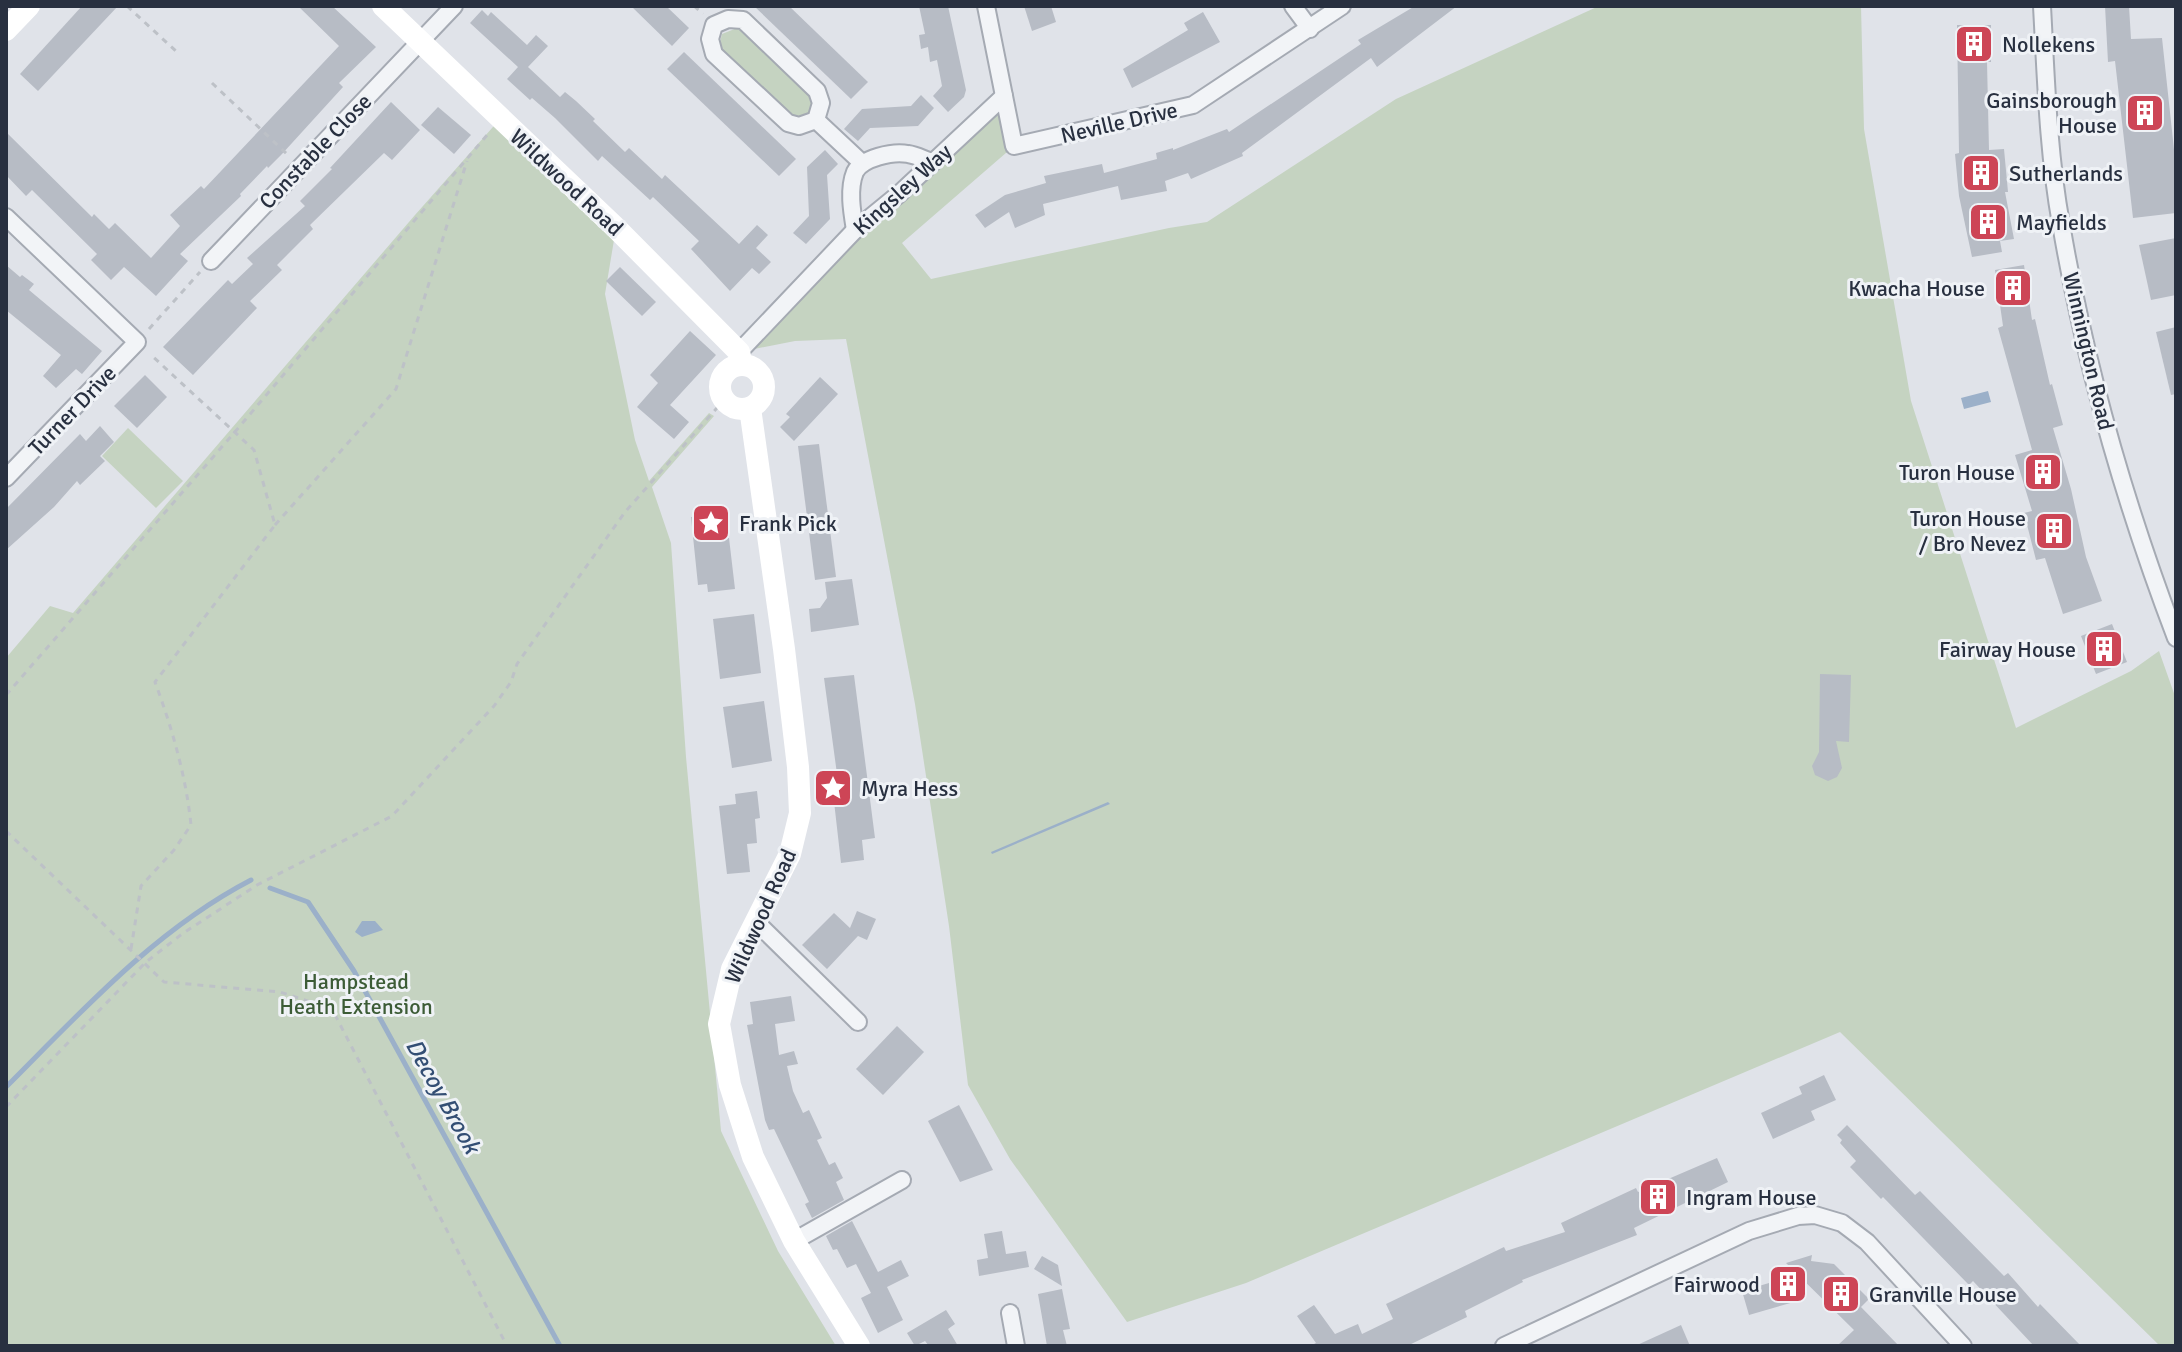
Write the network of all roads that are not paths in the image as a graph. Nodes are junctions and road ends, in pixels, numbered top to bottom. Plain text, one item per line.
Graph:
1 (29, 6) edge
2 (383, 6) edge
3 (454, 6) edge
4 (986, 6) edge
5 (1293, 6) edge
6 (1342, 6) edge
7 (2042, 6) edge
8 (1310, 29) junction
9 (6, 30) edge
10 (420, 42) junction
11 (1004, 96) junction
12 (816, 120) junction
13 (932, 162) junction
14 (862, 163) junction
15 (6, 217) edge
16 (855, 230) junction
17 (211, 261) road end
18 (740, 358) junction
19 (750, 408) junction
20 (6, 478) edge
21 (2176, 638) edge
22 (756, 922) junction
23 (858, 1022) dead end
24 (902, 1180) dead end
25 (794, 1241) junction
26 (1010, 1313) dead end
27 (859, 1346) edge
28 (1016, 1346) edge
29 (1504, 1346) edge
30 (1963, 1346) edge

1 - 9 street
2 - 10 street, Wildwood Road
3 - 10 street, Constable Close
4 - 11 street
5 - 8 street
6 - 8 street, Neville Drive
7 - 21 street, Winnington Road
8 - 11 street, Neville Drive
10 - 17 street, Constable Close
10 - 18 street, Wildwood Road
11 - 13 street, Kingsley Way
12 - 12 street
12 - 14 street
13 - 14 street
13 - 16 street, Kingsley Way
14 - 16 street
15 - 20 street, Turner Drive
16 - 18 street, Kingsley Way
18 - 19 street
18 - 19 street
19 - 22 street, Wildwood Road
22 - 23 street
22 - 25 street, Wildwood Road
24 - 25 street
25 - 27 street, Wildwood Road
26 - 28 street
29 - 30 street

